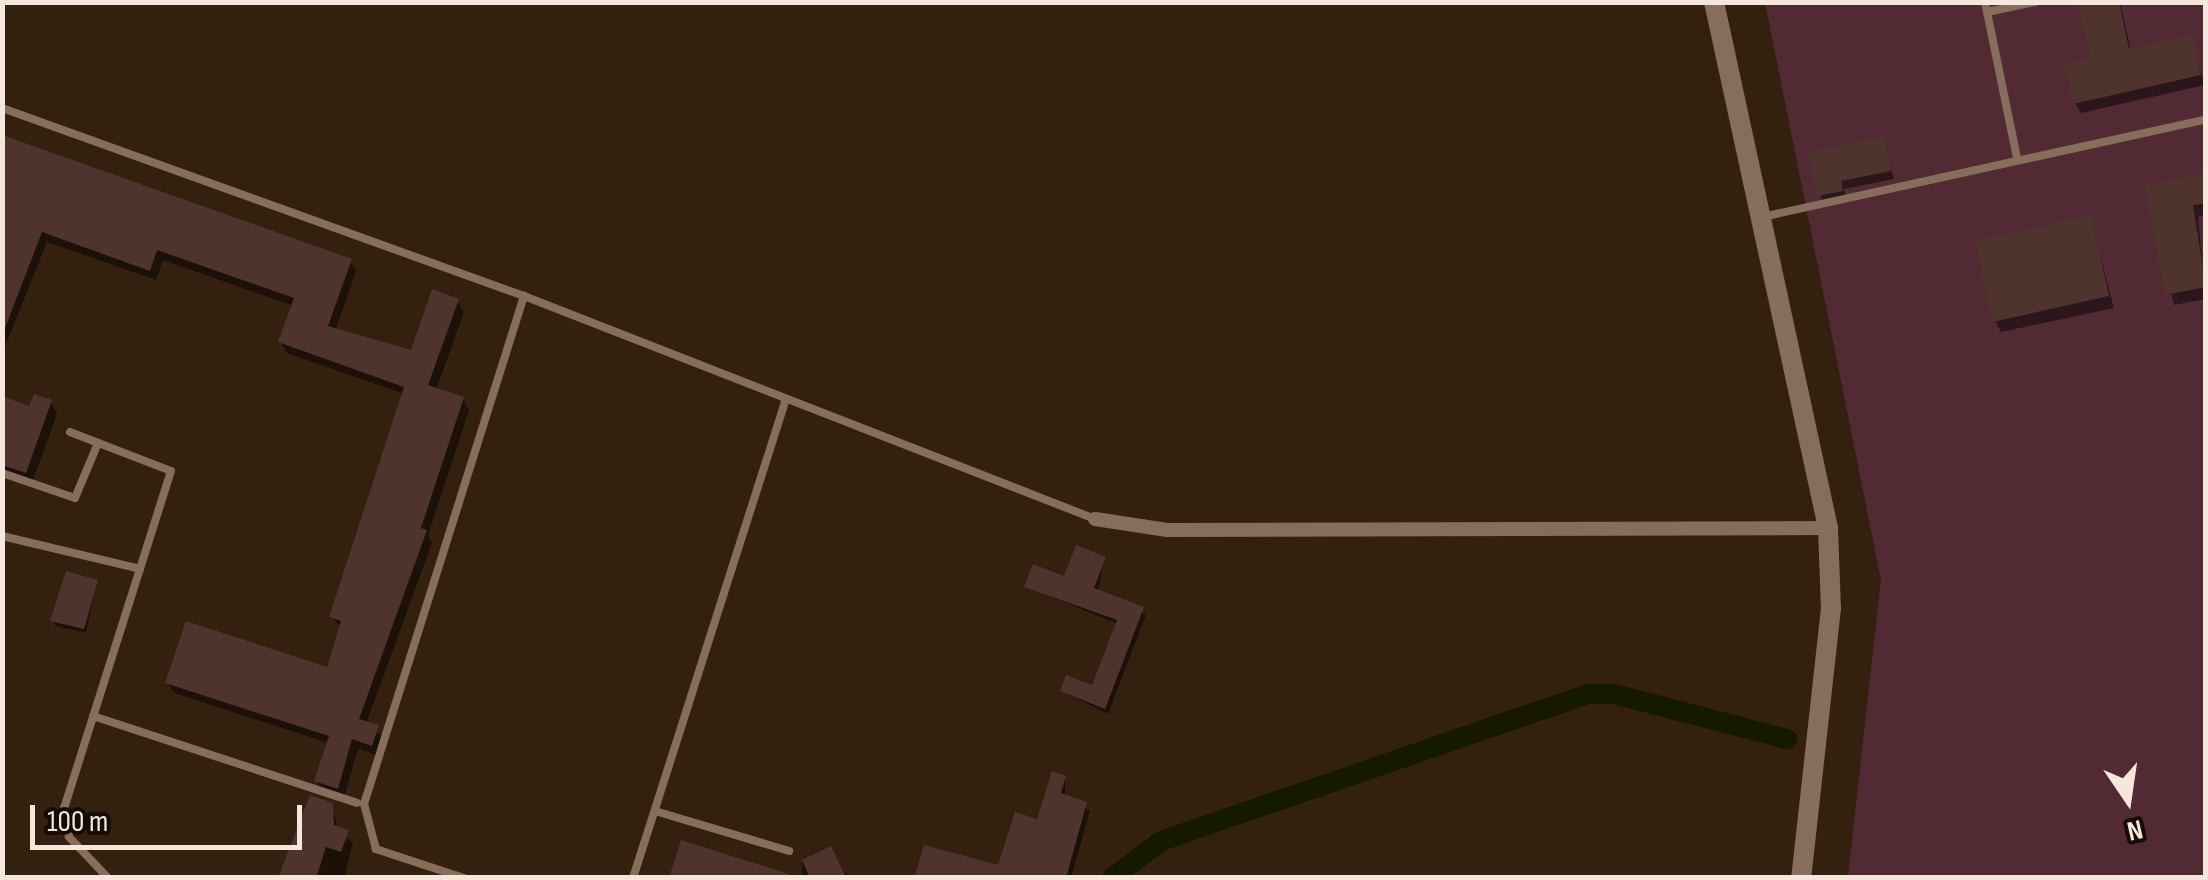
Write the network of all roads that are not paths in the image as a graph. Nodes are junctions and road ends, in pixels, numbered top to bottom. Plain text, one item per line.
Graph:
1 (1714, 2) edge
2 (2034, 2) edge
3 (1986, 7) edge
4 (2, 108) edge
5 (2206, 120) edge
6 (2017, 158) junction
7 (1762, 217) junction
8 (524, 296) junction
9 (786, 399) junction
10 (70, 432) dead end
11 (98, 443) junction
12 (2, 473) edge
13 (1095, 519) joint
14 (1828, 528) junction
15 (2, 536) edge
16 (140, 569) junction
17 (93, 716) junction
18 (357, 803) dead end
19 (654, 811) junction
20 (789, 851) dead end
21 (108, 878) edge
22 (464, 878) edge
23 (633, 878) edge
24 (1802, 878) edge

1 - 7 street
2 - 3 lane
3 - 6 lane
4 - 8 lane
5 - 6 lane
6 - 7 lane
7 - 14 street
8 - 9 lane
8 - 22 lane
9 - 13 lane
9 - 19 lane
10 - 11 lane
11 - 12 lane
11 - 16 lane
13 - 14 street
14 - 24 street
15 - 16 lane
16 - 17 lane
17 - 18 lane
17 - 21 lane
19 - 20 lane
19 - 23 lane

